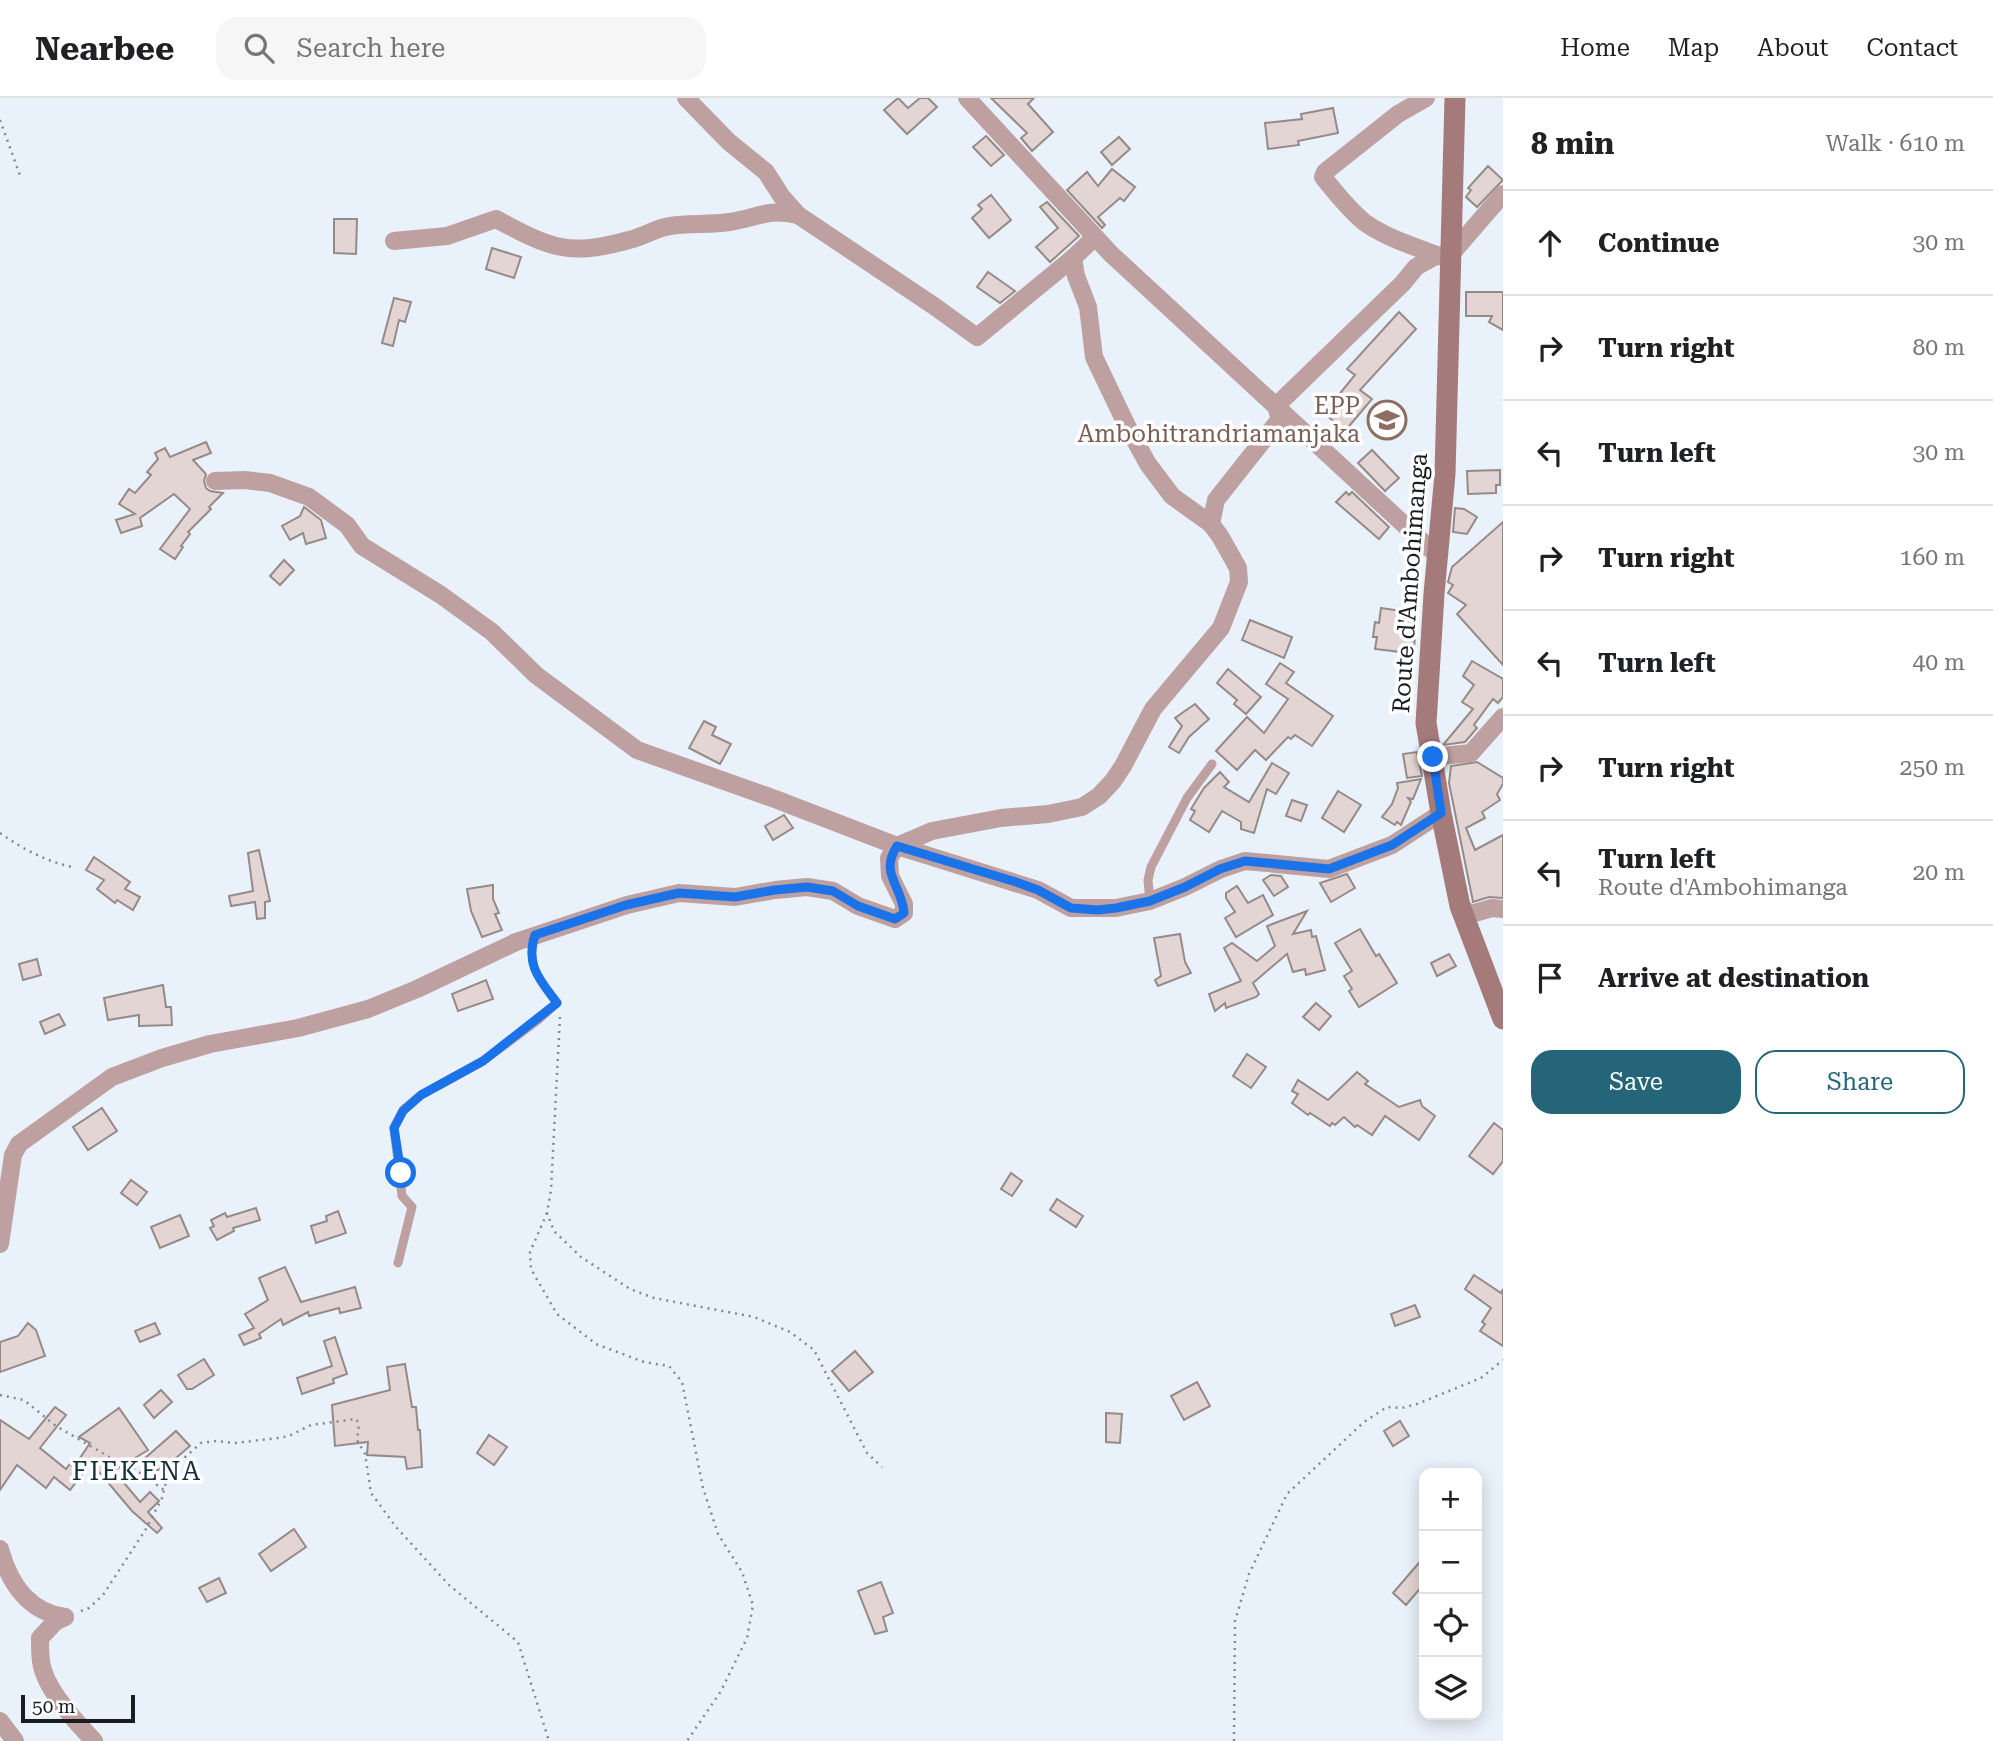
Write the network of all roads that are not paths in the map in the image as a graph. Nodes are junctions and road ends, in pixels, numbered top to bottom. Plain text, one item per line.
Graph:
1 (685, 98) edge
2 (967, 98) edge
3 (1426, 98) edge
4 (1455, 98) edge
5 (1503, 194) edge
6 (798, 215) junction
7 (1095, 237) junction
8 (394, 241) dead end
9 (1446, 255) junction
10 (1073, 258) junction
11 (1276, 406) junction
12 (215, 481) dead end
13 (1211, 524) junction
14 (1438, 556) junction
15 (1503, 717) edge
16 (1433, 757) junction
17 (1212, 764) dead end
18 (1441, 813) junction
19 (897, 846) junction
20 (1150, 901) junction
21 (1460, 906) junction
22 (1503, 909) edge
23 (557, 1003) road end
24 (1503, 1019) edge
25 (0, 1244) edge
26 (398, 1263) dead end
27 (0, 1549) edge
28 (0, 1721) edge
29 (15, 1741) edge
30 (94, 1741) edge

1 - 6 street
2 - 7 street
3 - 9 street
4 - 9 street, Route d'Ambohimanga
5 - 9 street
6 - 8 street
6 - 10 street
7 - 10 street
7 - 11 street
9 - 11 street
9 - 14 street, Route d'Ambohimanga
10 - 13 street
11 - 13 street
11 - 14 street
12 - 19 street
13 - 19 street
14 - 16 street, Route d'Ambohimanga
15 - 16 street
16 - 18 street, Route d'Ambohimanga
17 - 20 lane
18 - 20 street
18 - 21 street, Route d'Ambohimanga
19 - 20 street
19 - 25 street
21 - 22 street
21 - 24 street, Route d'Ambohimanga
23 - 26 lane
27 - 30 street
28 - 29 street

